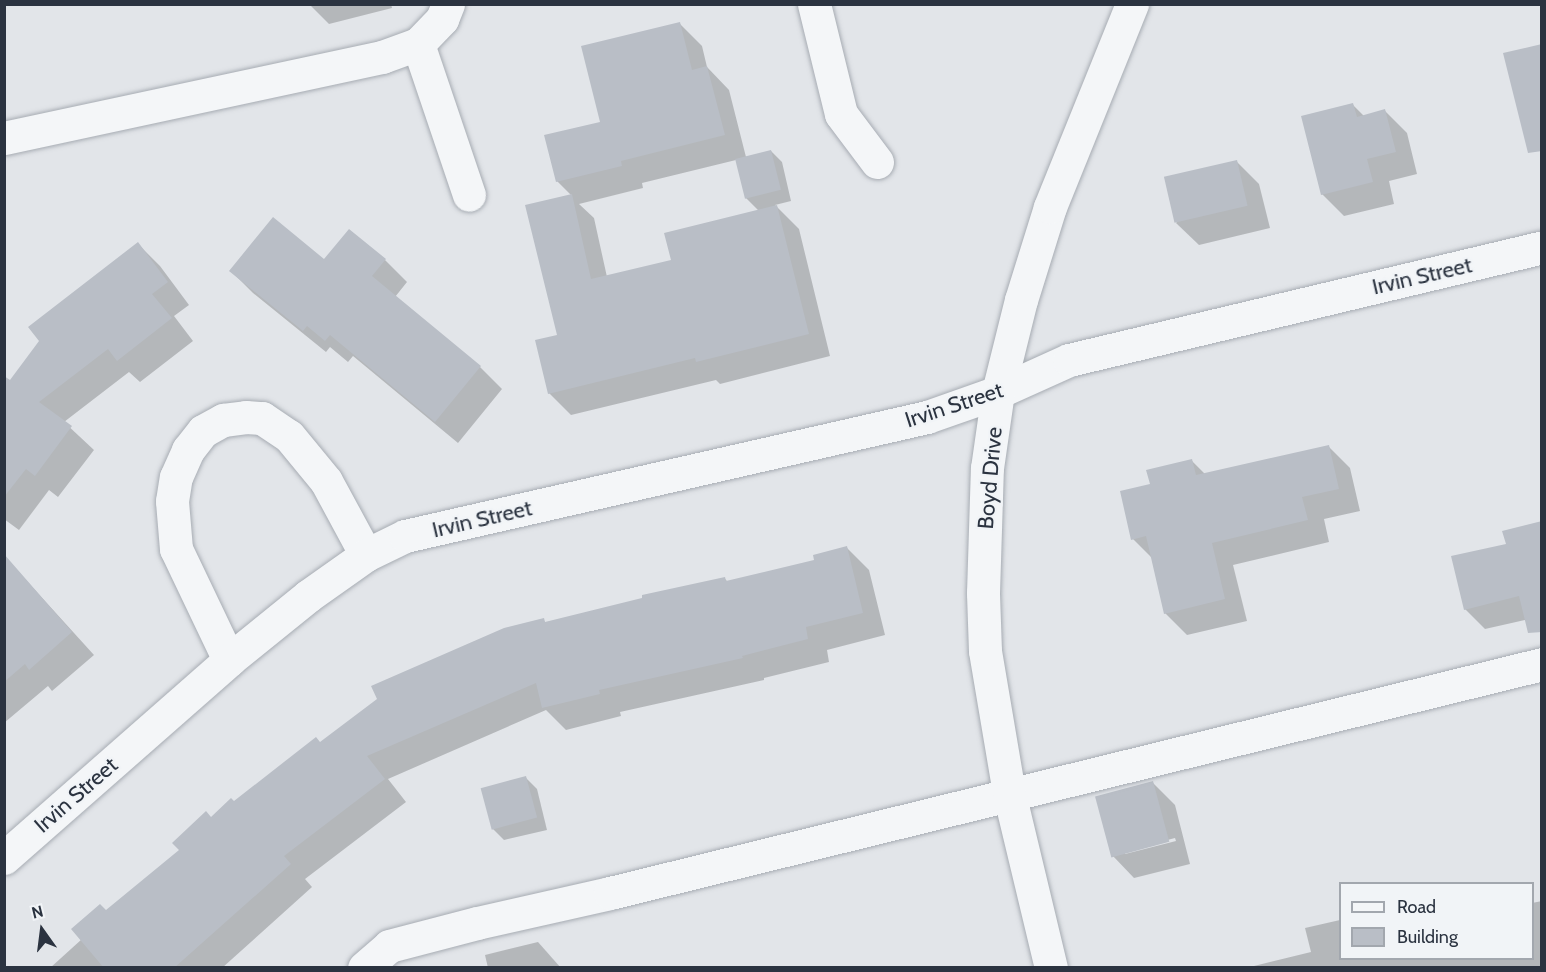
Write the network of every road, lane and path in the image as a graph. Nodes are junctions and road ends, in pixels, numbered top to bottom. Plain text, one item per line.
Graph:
1 (448, 4) edge
2 (814, 4) edge
3 (1132, 4) edge
4 (418, 44) junction
5 (4, 138) edge
6 (877, 162) dead end
7 (469, 195) dead end
8 (1542, 247) edge
9 (999, 392) junction
10 (366, 555) junction
11 (229, 660) junction
12 (1542, 664) edge
13 (1009, 794) junction
14 (4, 858) edge
15 (364, 968) edge
16 (1051, 968) edge

1 - 4 street
2 - 6 street
3 - 9 street, Boyd Drive
4 - 5 street
4 - 7 street
8 - 9 street, Irvin Street
9 - 10 street, Irvin Street
9 - 13 street, Boyd Drive
10 - 11 street, Irvin Street
10 - 11 street
11 - 14 street, Irvin Street
12 - 13 street
13 - 15 street
13 - 16 street, Boyd Drive

